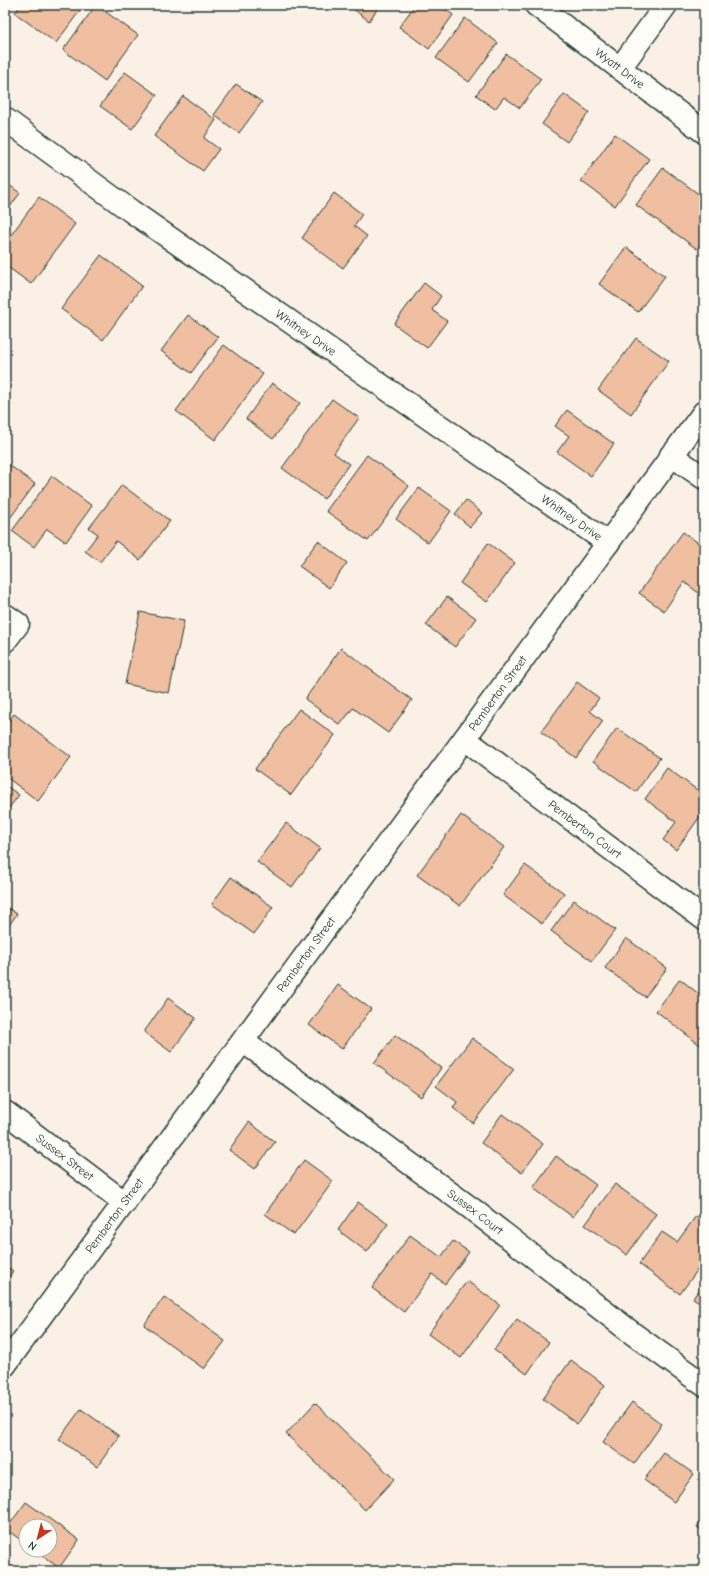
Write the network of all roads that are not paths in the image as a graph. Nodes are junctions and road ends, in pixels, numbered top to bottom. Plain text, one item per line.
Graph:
1 (536, 5) edge
2 (666, 5) edge
3 (620, 68) junction
4 (5, 119) edge
5 (704, 132) edge
6 (704, 412) edge
7 (671, 455) junction
8 (704, 478) edge
9 (608, 543) junction
10 (5, 615) edge
11 (5, 641) edge
12 (465, 739) junction
13 (704, 919) edge
14 (244, 1042) junction
15 (5, 1112) edge
16 (125, 1203) junction
17 (5, 1365) edge
18 (704, 1385) edge

1 - 3 street, Wyatt Drive
2 - 3 street
3 - 5 street, Wyatt Drive
4 - 9 street, Whitney Drive
6 - 7 street
7 - 8 street
7 - 9 street, Pemberton Street
9 - 12 street, Pemberton Street
10 - 11 street
12 - 13 street, Pemberton Court
12 - 14 street, Pemberton Street
14 - 16 street, Pemberton Street
14 - 18 street, Sussex Court
15 - 16 street, Sussex Street
16 - 17 street, Pemberton Street

